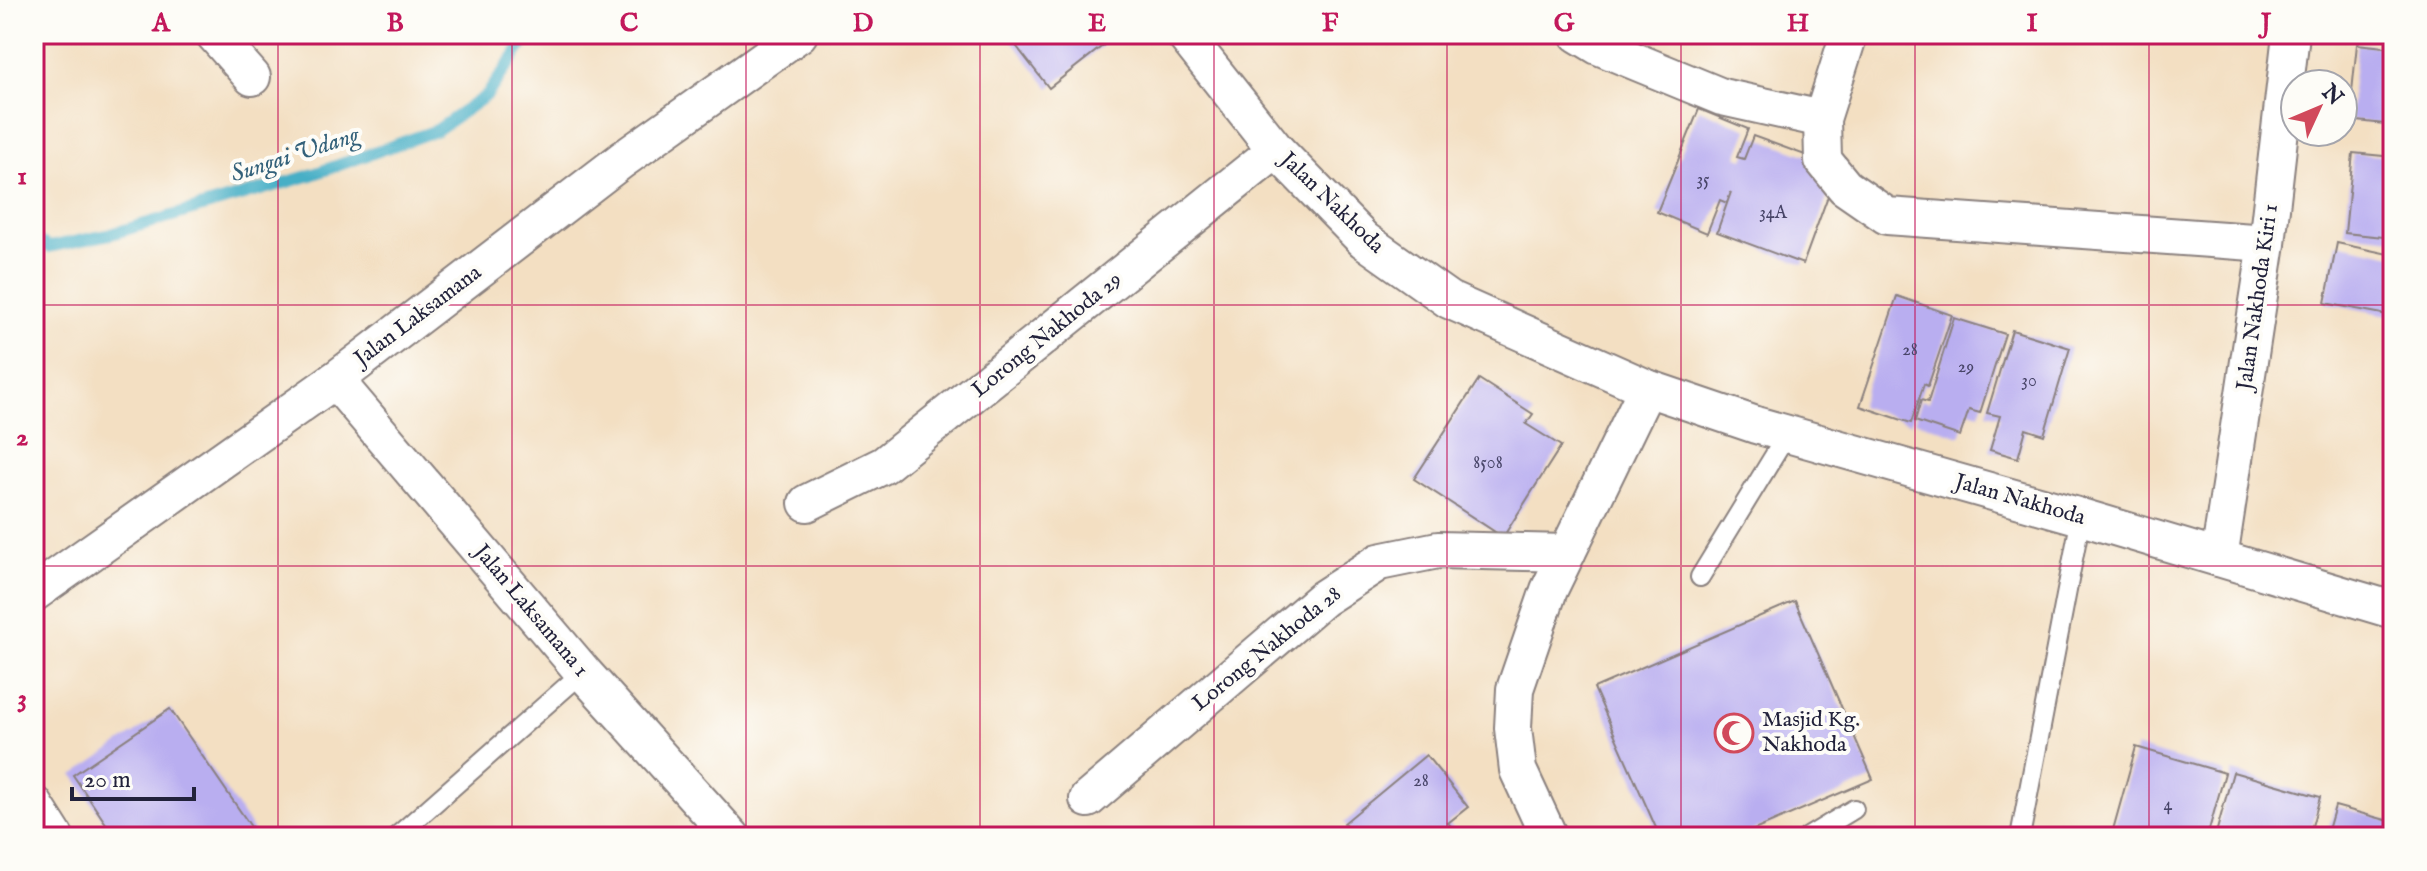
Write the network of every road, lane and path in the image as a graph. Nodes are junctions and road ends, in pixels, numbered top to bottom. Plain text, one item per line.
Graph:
1 (214, 34) edge
2 (799, 34) edge
3 (1184, 34) edge
4 (1578, 34) edge
5 (1849, 34) edge
6 (2291, 34) edge
7 (252, 77) dead end
8 (1822, 119) junction
9 (1276, 150) junction
10 (2267, 243) junction
11 (335, 380) junction
12 (1647, 388) junction
13 (1788, 433) junction
14 (807, 503) dead end
15 (2081, 517) junction
16 (1567, 553) junction
17 (2219, 558) junction
18 (1700, 577) dead end
19 (34, 593) edge
20 (2393, 610) edge
21 (583, 672) junction
22 (1088, 799) dead end
23 (34, 804) edge
24 (1854, 809) dead end
25 (730, 836) edge
26 (55, 837) edge
27 (396, 837) edge
28 (1549, 837) edge
29 (1808, 837) edge
30 (2020, 837) edge

1 - 7 street
2 - 11 street, Jalan Laksamana
3 - 9 street, Jalan Nakhoda
4 - 8 street
5 - 8 street
6 - 10 street, Jalan Nakhoda Kiri 1
8 - 10 street
9 - 12 street, Jalan Nakhoda
9 - 14 street, Lorong Nakhoda 29
10 - 17 street, Jalan Nakhoda Kiri 1
11 - 19 street, Jalan Laksamana
11 - 21 street, Jalan Laksamana 1
12 - 13 street, Jalan Nakhoda
12 - 16 street
13 - 15 street, Jalan Nakhoda
13 - 18 lane
15 - 17 street, Jalan Nakhoda
15 - 30 lane
16 - 22 street, Lorong Nakhoda 28
16 - 28 street
17 - 20 street, Jalan Nakhoda
21 - 25 street, Jalan Laksamana 1
21 - 27 lane
23 - 26 street
24 - 29 lane

